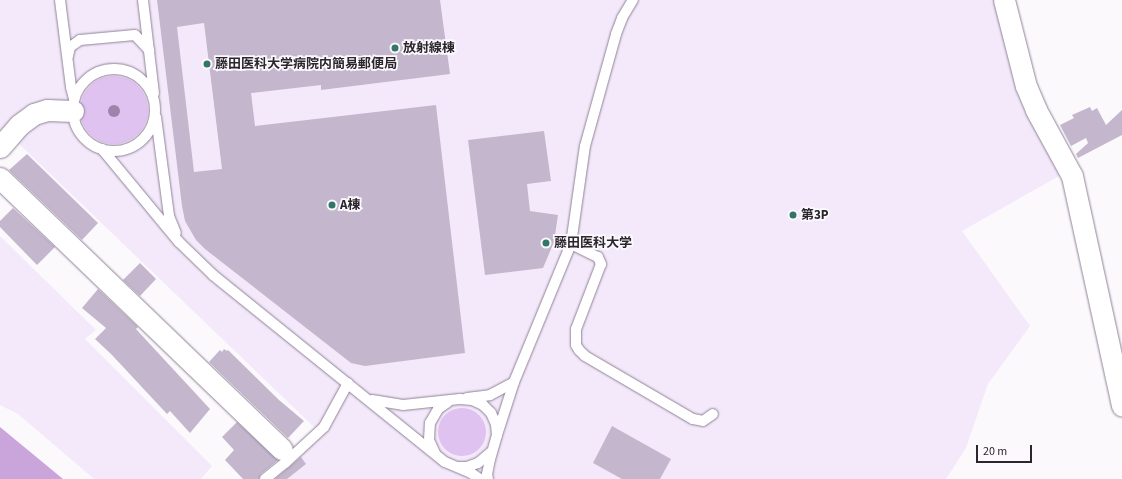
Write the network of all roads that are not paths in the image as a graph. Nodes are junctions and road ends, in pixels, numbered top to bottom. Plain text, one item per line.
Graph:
1 (60, 0) edge
2 (143, 0) edge
3 (633, 0) edge
4 (1004, 0) edge
5 (149, 50) junction
6 (67, 58) junction
7 (74, 105) junction
8 (156, 112) junction
9 (0, 146) edge
10 (102, 149) junction
11 (0, 178) edge
12 (571, 244) junction
13 (183, 246) junction
14 (514, 382) junction
15 (348, 383) junction
16 (368, 399) junction
17 (456, 400) junction
18 (1122, 406) edge
19 (713, 414) dead end
20 (497, 435) junction
21 (494, 447) junction
22 (282, 449) dead end
23 (445, 462) junction
24 (456, 466) junction
25 (265, 479) edge
26 (480, 479) edge
27 (488, 479) edge

1 - 6 lane
2 - 5 lane
3 - 12 lane
4 - 18 street
5 - 6 lane
5 - 8 lane
6 - 7 lane
7 - 8 lane
7 - 9 street
7 - 10 lane
8 - 10 lane
8 - 13 lane
10 - 13 lane
11 - 22 street
12 - 14 lane
12 - 19 lane
13 - 15 lane
14 - 17 lane
14 - 20 lane
15 - 16 lane
15 - 25 lane
16 - 17 lane
16 - 23 lane
17 - 20 lane
17 - 23 lane
20 - 21 lane
21 - 24 lane
21 - 27 lane
23 - 24 lane
24 - 26 lane

